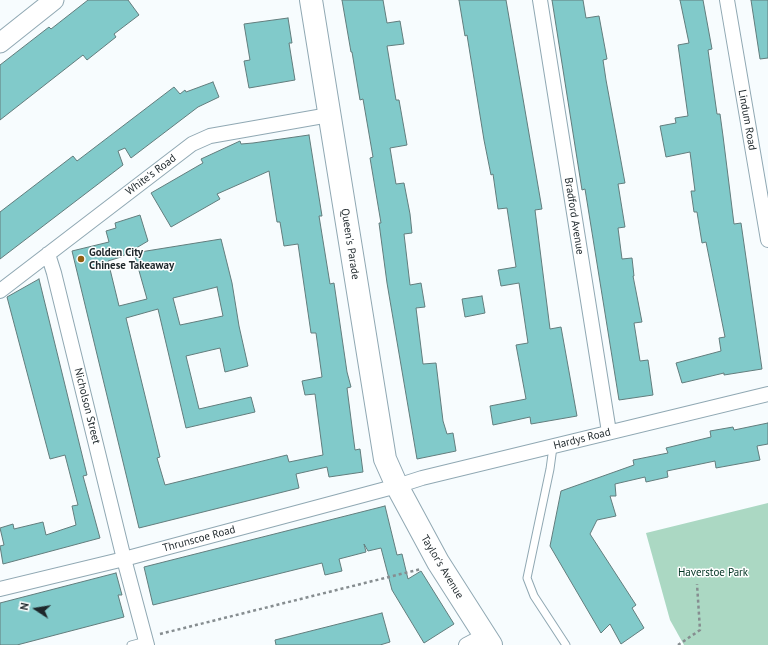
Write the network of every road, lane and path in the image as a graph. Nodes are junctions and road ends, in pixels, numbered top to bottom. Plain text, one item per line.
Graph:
1 (54, 0) edge
2 (311, 0) edge
3 (540, 0) edge
4 (727, 0) edge
5 (0, 43) edge
6 (329, 115) junction
7 (768, 240) edge
8 (48, 254) junction
9 (0, 291) edge
10 (768, 394) edge
11 (609, 432) junction
12 (553, 447) junction
13 (397, 486) junction
14 (124, 559) junction
15 (438, 562) junction
16 (697, 584) dead end
17 (0, 590) edge
18 (147, 642) edge
19 (481, 642) edge
20 (131, 645) edge
21 (566, 645) edge
22 (678, 645) edge

1 - 5 street
2 - 6 main road, Queen's Parade
3 - 11 street, Bradford Avenue
4 - 7 street, Lindum Road
6 - 8 street, White's Road
6 - 13 main road, Queen's Parade
8 - 9 street, White's Road
8 - 14 street, Nicholson Street
10 - 11 street, Hardys Road
11 - 12 street, Hardys Road
12 - 13 street, Hardys Road
12 - 21 lane
13 - 14 street, Thrunscoe Road
13 - 15 main road, Taylor's Avenue
14 - 17 street, Thrunscoe Road
14 - 18 street, Nicholson Street
15 - 18 path
15 - 19 main road, Taylor's Avenue
16 - 22 path
18 - 20 lane

